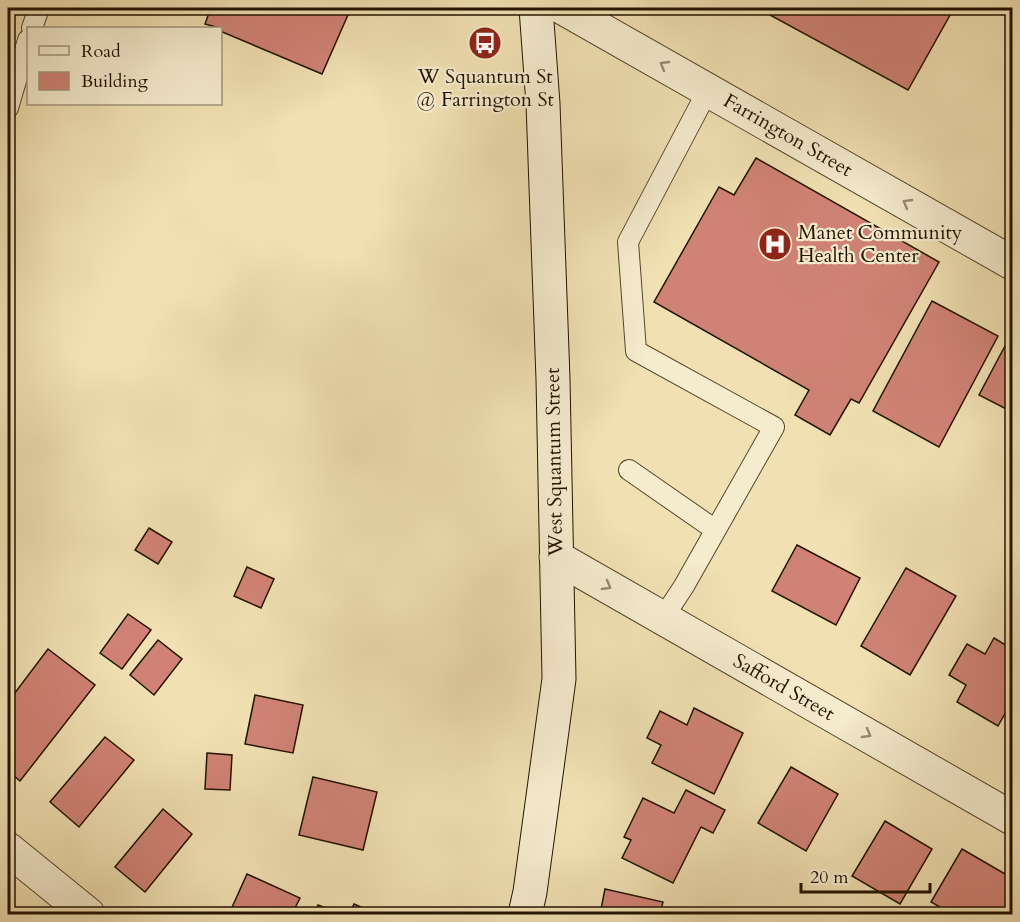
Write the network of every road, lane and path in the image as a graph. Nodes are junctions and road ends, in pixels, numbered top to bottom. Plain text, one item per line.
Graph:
1 (39, 8) edge
2 (536, 8) edge
3 (563, 8) edge
4 (32, 27) edge
5 (27, 43) edge
6 (708, 90) junction
7 (8, 108) edge
8 (1012, 263) edge
9 (629, 470) dead end
10 (714, 529) junction
11 (556, 557) junction
12 (663, 618) junction
13 (1012, 818) edge
14 (8, 849) edge
15 (88, 915) edge
16 (525, 915) edge

1 - 4 lane
2 - 11 street, West Squantum Street
6 -> 3 street, Farrington Street
5 - 7 lane
8 -> 6 street, Farrington Street
6 - 10 lane
9 - 10 lane
10 - 12 lane
11 -> 12 street, Safford Street
11 - 16 street, West Squantum Street
12 -> 13 street, Safford Street
14 - 15 street

